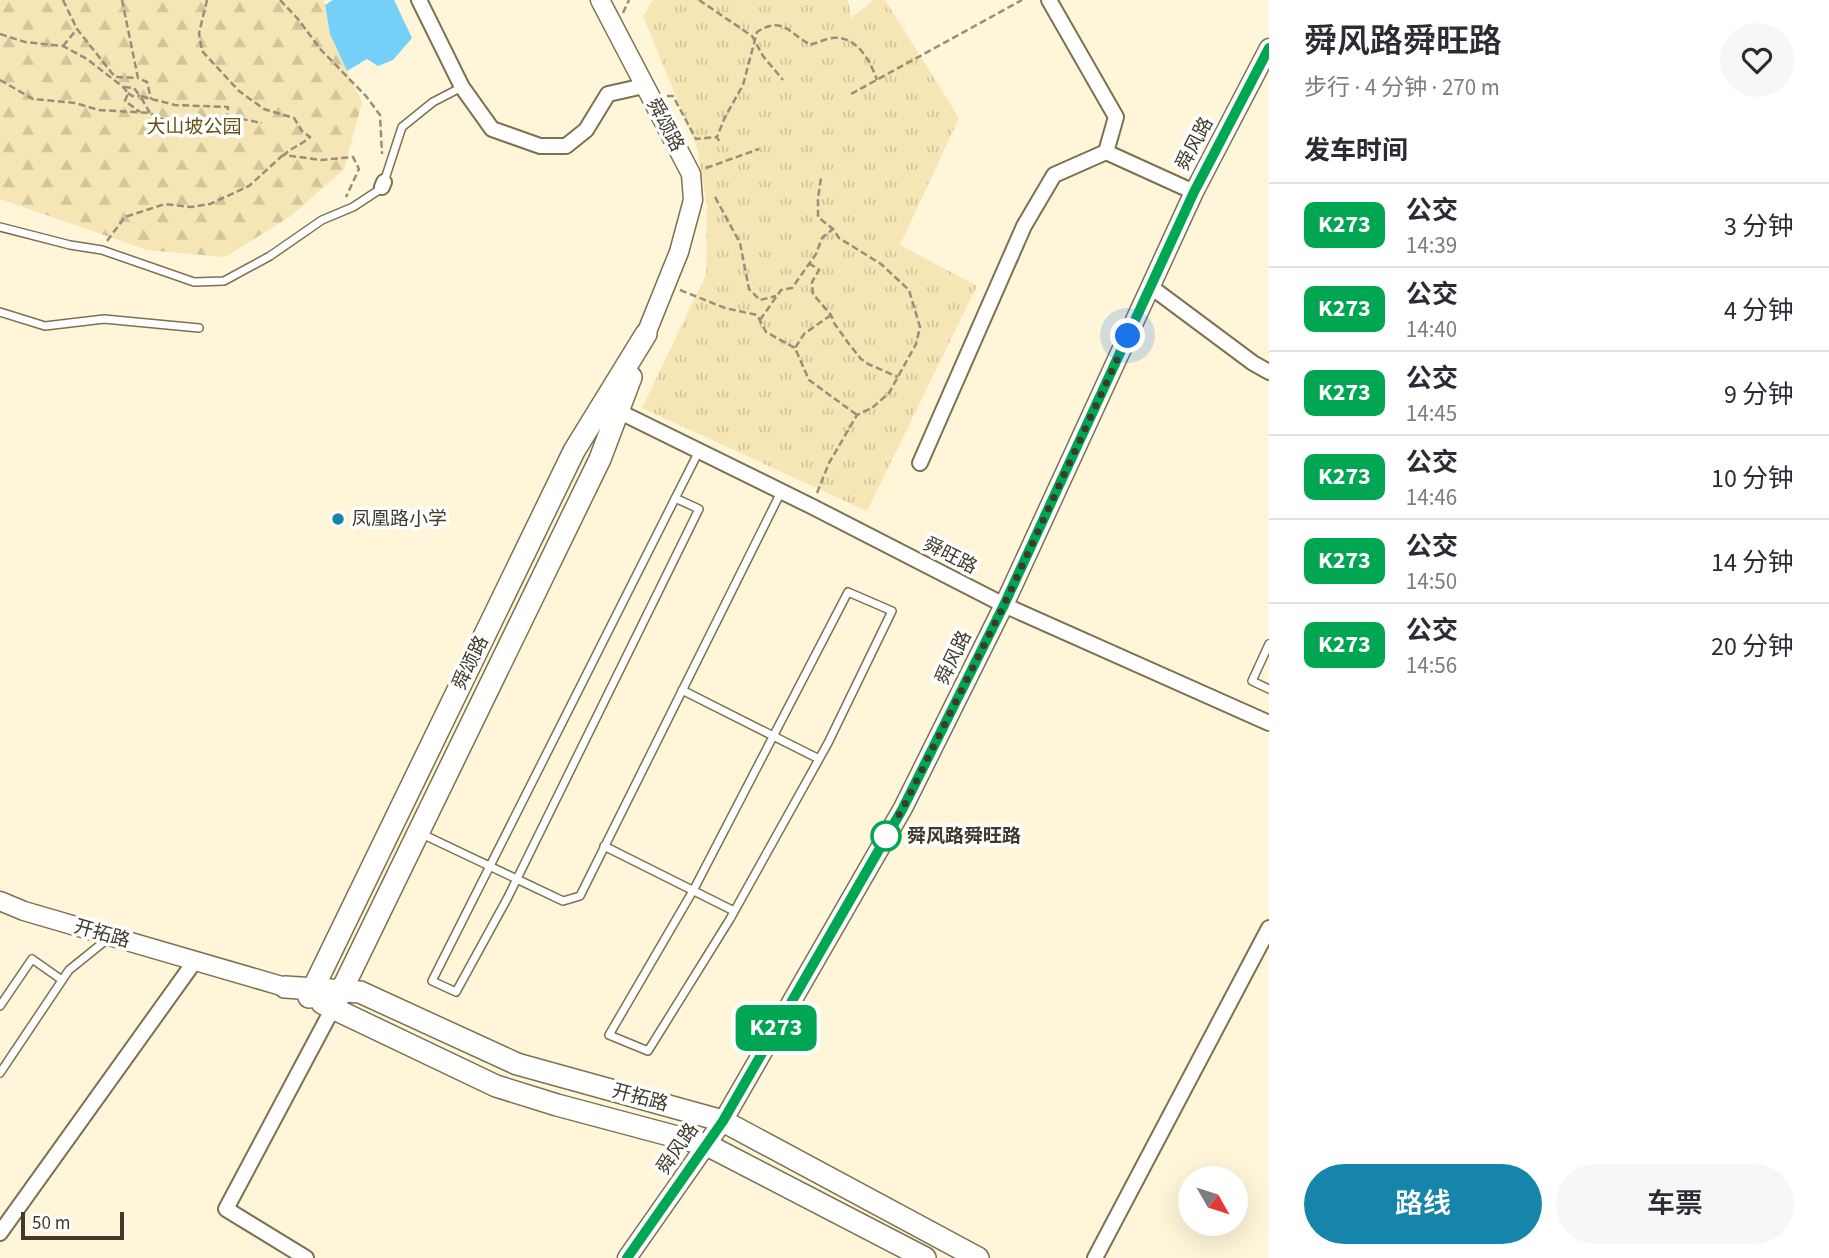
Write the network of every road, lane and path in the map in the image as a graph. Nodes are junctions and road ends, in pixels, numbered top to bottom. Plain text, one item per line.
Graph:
1 (63, 0) edge
2 (122, 0) edge
3 (207, 0) edge
4 (280, 0) edge
5 (419, 0) edge
6 (600, 0) edge
7 (699, 0) edge
8 (1022, 0) edge
9 (1049, 0) edge
10 (77, 29) junction
11 (0, 34) edge
12 (754, 41) junction
13 (63, 46) junction
14 (1269, 48) edge
15 (115, 77) junction
16 (138, 78) junction
17 (782, 79) dead end
18 (0, 80) edge
19 (877, 80) junction
20 (123, 87) junction
21 (462, 87) junction
22 (647, 91) junction
23 (128, 93) junction
24 (851, 94) dead end
25 (140, 96) junction
26 (151, 99) junction
27 (141, 113) junction
28 (150, 113) junction
29 (227, 116) junction
30 (262, 123) dead end
31 (292, 147) junction
32 (759, 149) dead end
33 (1106, 152) junction
34 (691, 174) junction
35 (821, 178) dead end
36 (383, 185) junction
37 (1194, 192) junction
38 (715, 197) dead end
39 (355, 206) junction
40 (0, 227) edge
41 (833, 229) junction
42 (102, 250) junction
43 (809, 263) junction
44 (667, 284) junction
45 (1150, 286) junction
46 (776, 296) junction
47 (0, 312) edge
48 (831, 315) junction
49 (760, 320) junction
50 (199, 328) dead end
51 (646, 334) junction
52 (795, 348) junction
53 (1269, 372) edge
54 (898, 377) junction
55 (618, 411) junction
56 (857, 415) junction
57 (699, 450) junction
58 (920, 463) dead end
59 (781, 491) junction
60 (675, 498) junction
61 (811, 506) junction
62 (1004, 605) junction
63 (1269, 644) edge
64 (1269, 689) edge
65 (682, 690) junction
66 (1269, 723) edge
67 (773, 736) junction
68 (819, 759) junction
69 (418, 833) junction
70 (604, 846) junction
71 (488, 866) junction
72 (516, 879) junction
73 (694, 889) junction
74 (0, 901) edge
75 (734, 911) junction
76 (1269, 928) edge
77 (110, 936) junction
78 (195, 961) junction
79 (62, 980) junction
80 (285, 987) joint
81 (311, 993) junction
82 (337, 999) junction
83 (0, 1006) edge
84 (0, 1073) edge
85 (723, 1121) junction
86 (707, 1145) junction
87 (0, 1233) edge
88 (306, 1258) edge
89 (627, 1258) edge
90 (925, 1258) edge
91 (978, 1258) edge
92 (1095, 1258) edge

1 - 10 path
2 - 16 path
3 - 31 path
4 - 36 path
5 - 21 street
6 - 22 street, 舜颂路
7 - 12 path
8 - 19 path
9 - 33 street
10 - 13 path
10 - 15 path
11 - 13 path
12 - 17 path
12 - 19 path
12 - 22 path
13 - 20 path
14 - 37 street, 舜风路
15 - 16 path
15 - 20 path
16 - 26 path
18 - 27 path
19 - 24 path
20 - 23 path
20 - 25 path
21 - 22 street
21 - 36 lane
22 - 34 street, 舜颂路
23 - 25 path
23 - 27 path
25 - 26 path
25 - 28 path
26 - 29 path
27 - 28 path
28 - 29 path
29 - 30 path
31 - 39 path
31 - 42 path
32 - 34 path
33 - 37 street
33 - 58 street
34 - 44 street, 舜颂路
35 - 41 path
36 - 39 lane
37 - 45 street, 舜风路
38 - 46 path
39 - 42 lane
40 - 42 lane
41 - 43 path
41 - 54 path
43 - 46 path
43 - 48 path
44 - 49 path
44 - 51 street, 舜颂路
45 - 53 street
45 - 62 street, 舜风路
46 - 49 path
47 - 50 lane
48 - 52 path
48 - 54 path
49 - 52 path
51 - 55 main road, 舜颂路
51 - 81 main road, 舜颂路
52 - 56 path
54 - 56 path
55 - 57 street, 舜旺路
55 - 69 main road, 舜颂路
56 - 61 path
57 - 59 street, 舜旺路
57 - 60 lane
59 - 61 street, 舜旺路
59 - 65 lane
60 - 71 lane
60 - 72 lane
61 - 62 street, 舜旺路
62 - 66 street, 舜旺路
62 - 85 street, 舜风路
63 - 64 lane
65 - 67 lane
65 - 70 lane
67 - 68 lane
67 - 68 lane
67 - 73 lane
68 - 75 lane
69 - 71 lane
69 - 82 main road, 舜颂路
70 - 72 lane
70 - 73 lane
71 - 72 lane
71 - 72 lane
73 - 75 lane
73 - 75 lane
74 - 77 street, 开拓路
76 - 92 street
77 - 78 street, 开拓路
77 - 79 lane
78 - 80 street, 开拓路
78 - 87 street
79 - 83 lane
79 - 84 lane
80 - 81 main road, 开拓路
81 - 82 main road, 开拓路
82 - 85 main road, 开拓路
82 - 86 main road, 开拓路
82 - 88 street
85 - 86 street, 舜风路
85 - 91 main road, 开拓路
86 - 89 street, 舜风路
86 - 90 main road, 开拓路

